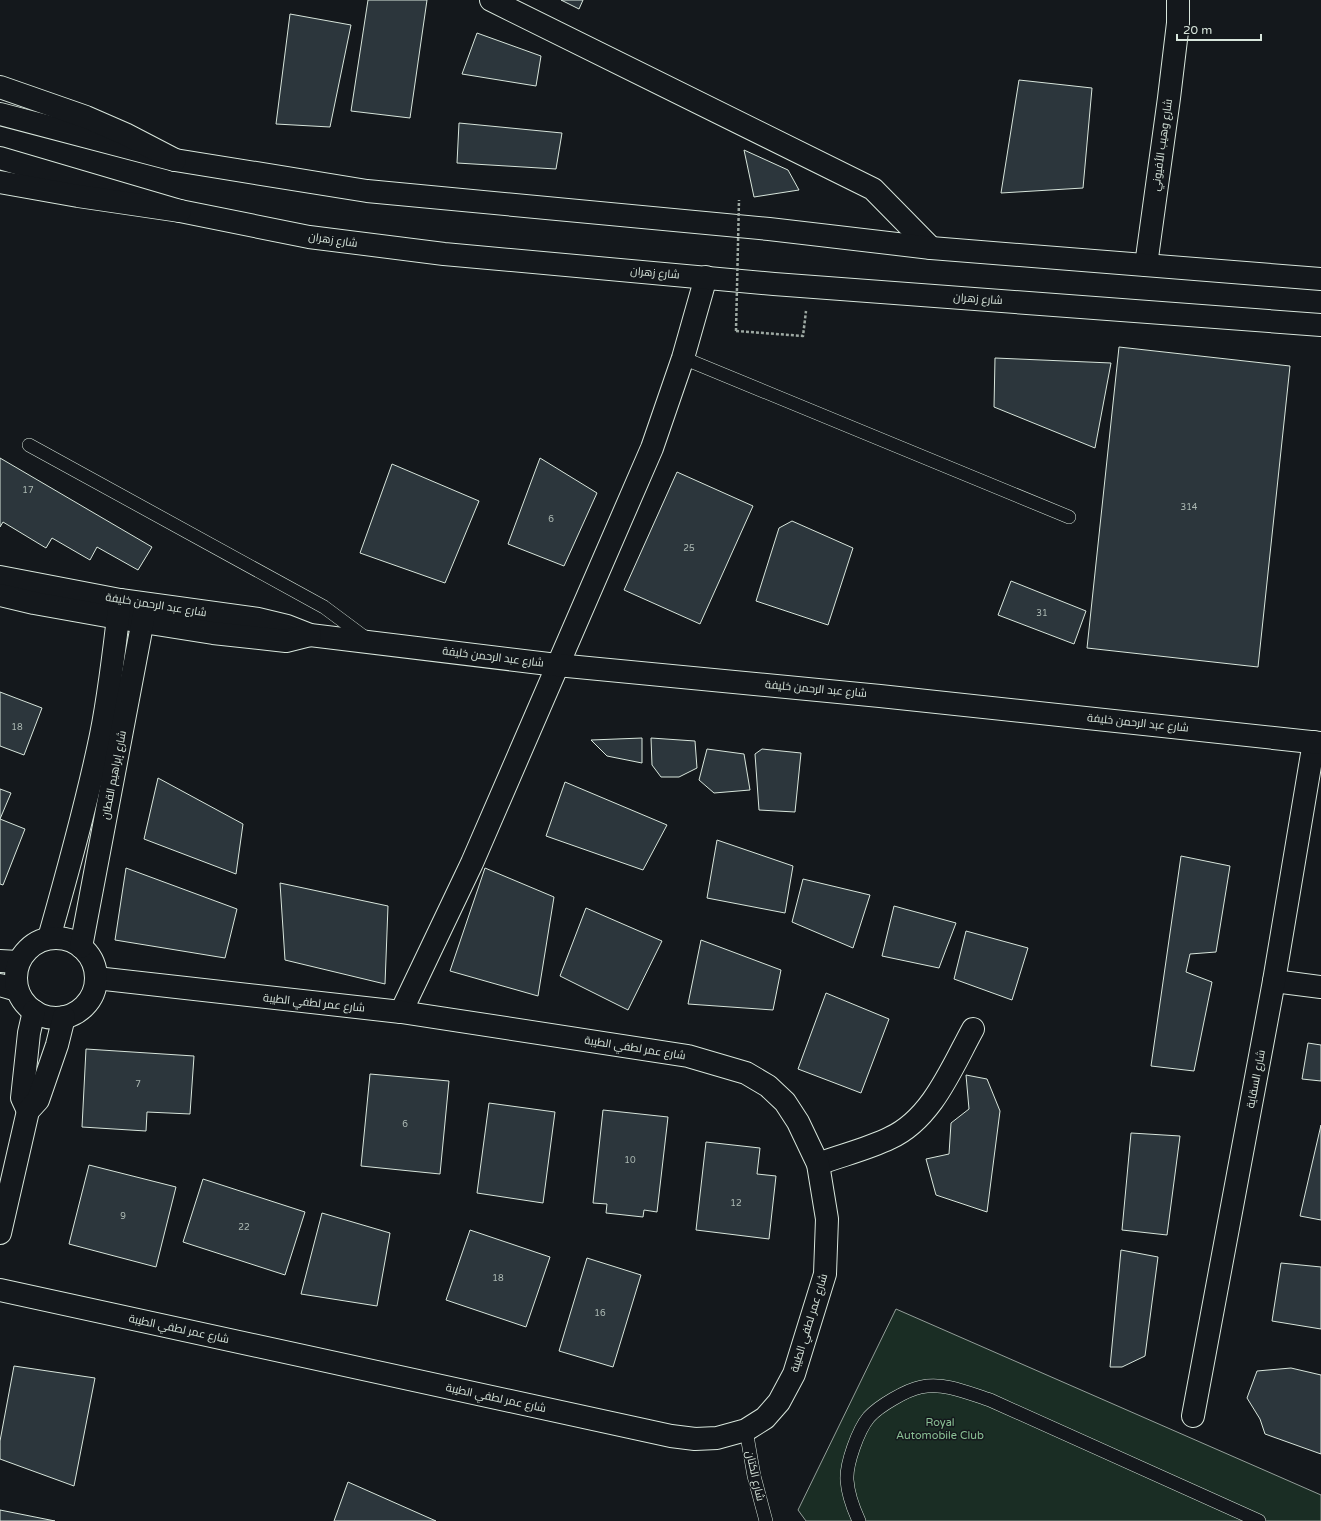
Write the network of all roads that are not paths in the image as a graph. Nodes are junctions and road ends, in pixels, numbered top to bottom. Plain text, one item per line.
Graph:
1 (491, 0) edge
2 (1178, 0) edge
3 (1185, 0) edge
4 (1178, 24) junction
5 (0, 87) edge
6 (0, 114) edge
7 (0, 158) edge
8 (175, 160) junction
9 (0, 182) edge
10 (180, 211) junction
11 (931, 248) junction
12 (1146, 265) junction
13 (706, 277) junction
14 (1321, 279) edge
15 (1321, 325) edge
16 (683, 358) junction
17 (29, 445) dead end
18 (1069, 517) dead end
19 (0, 578) edge
20 (0, 595) edge
21 (119, 609) junction
22 (145, 613) junction
23 (370, 641) junction
24 (557, 665) junction
25 (1318, 742) edge
26 (49, 938) junction
27 (81, 947) junction
28 (9, 962) edge
29 (96, 978) junction
30 (1274, 981) junction
31 (9, 987) edge
32 (1321, 987) edge
33 (34, 1011) junction
34 (401, 1012) junction
35 (64, 1017) junction
36 (973, 1029) dead end
37 (28, 1111) junction
38 (818, 1164) junction
39 (0, 1233) edge
40 (0, 1290) edge
41 (1193, 1416) dead end
42 (746, 1430) junction
43 (766, 1521) edge
44 (859, 1521) edge
45 (1259, 1521) edge

1 - 11 main road
2 - 4 main road, شارع وهيب الأفيوني
3 - 4 main road, شارع وهيب الأفيوني
4 - 12 main road, شارع وهيب الأفيوني
5 - 8 main road
6 - 8 main road
7 - 10 main road, شارع زهران
8 - 11 main road
9 - 10 main road
10 - 13 main road, شارع زهران
11 - 12 main road
12 - 14 main road
13 - 15 main road, شارع زهران
13 - 16 main road
16 - 18 lane
16 - 24 main road
17 - 23 lane
19 - 21 main road, شارع عبد الرحمن خليفة
20 - 21 main road, شارع عبد الرحمن خليفة
21 - 22 main road, شارع عبد الرحمن خليفة
21 - 26 main road, شارع إبراهيم القطان
22 - 23 main road, شارع عبد الرحمن خليفة
22 - 27 main road, شارع إبراهيم القطان
23 - 24 main road, شارع عبد الرحمن خليفة
24 - 25 main road, شارع عبد الرحمن خليفة
24 - 34 main road
25 - 30 main road, شارع السقاية
26 - 27 main road
26 - 28 main road
27 - 29 main road
28 - 31 main road
29 - 34 main road, شارع عمر لطفي الطيبة
29 - 35 main road
30 - 32 main road
30 - 41 main road, شارع السقاية
31 - 33 main road
33 - 35 main road
33 - 37 main road
34 - 38 main road, شارع عمر لطفي الطيبة
35 - 37 main road
36 - 38 main road
37 - 39 main road
38 - 42 main road, شارع عمر لطفي الطيبة
40 - 42 main road, شارع عمر لطفي الطيبة
42 - 43 lane, شارع الكتان
44 - 45 lane

